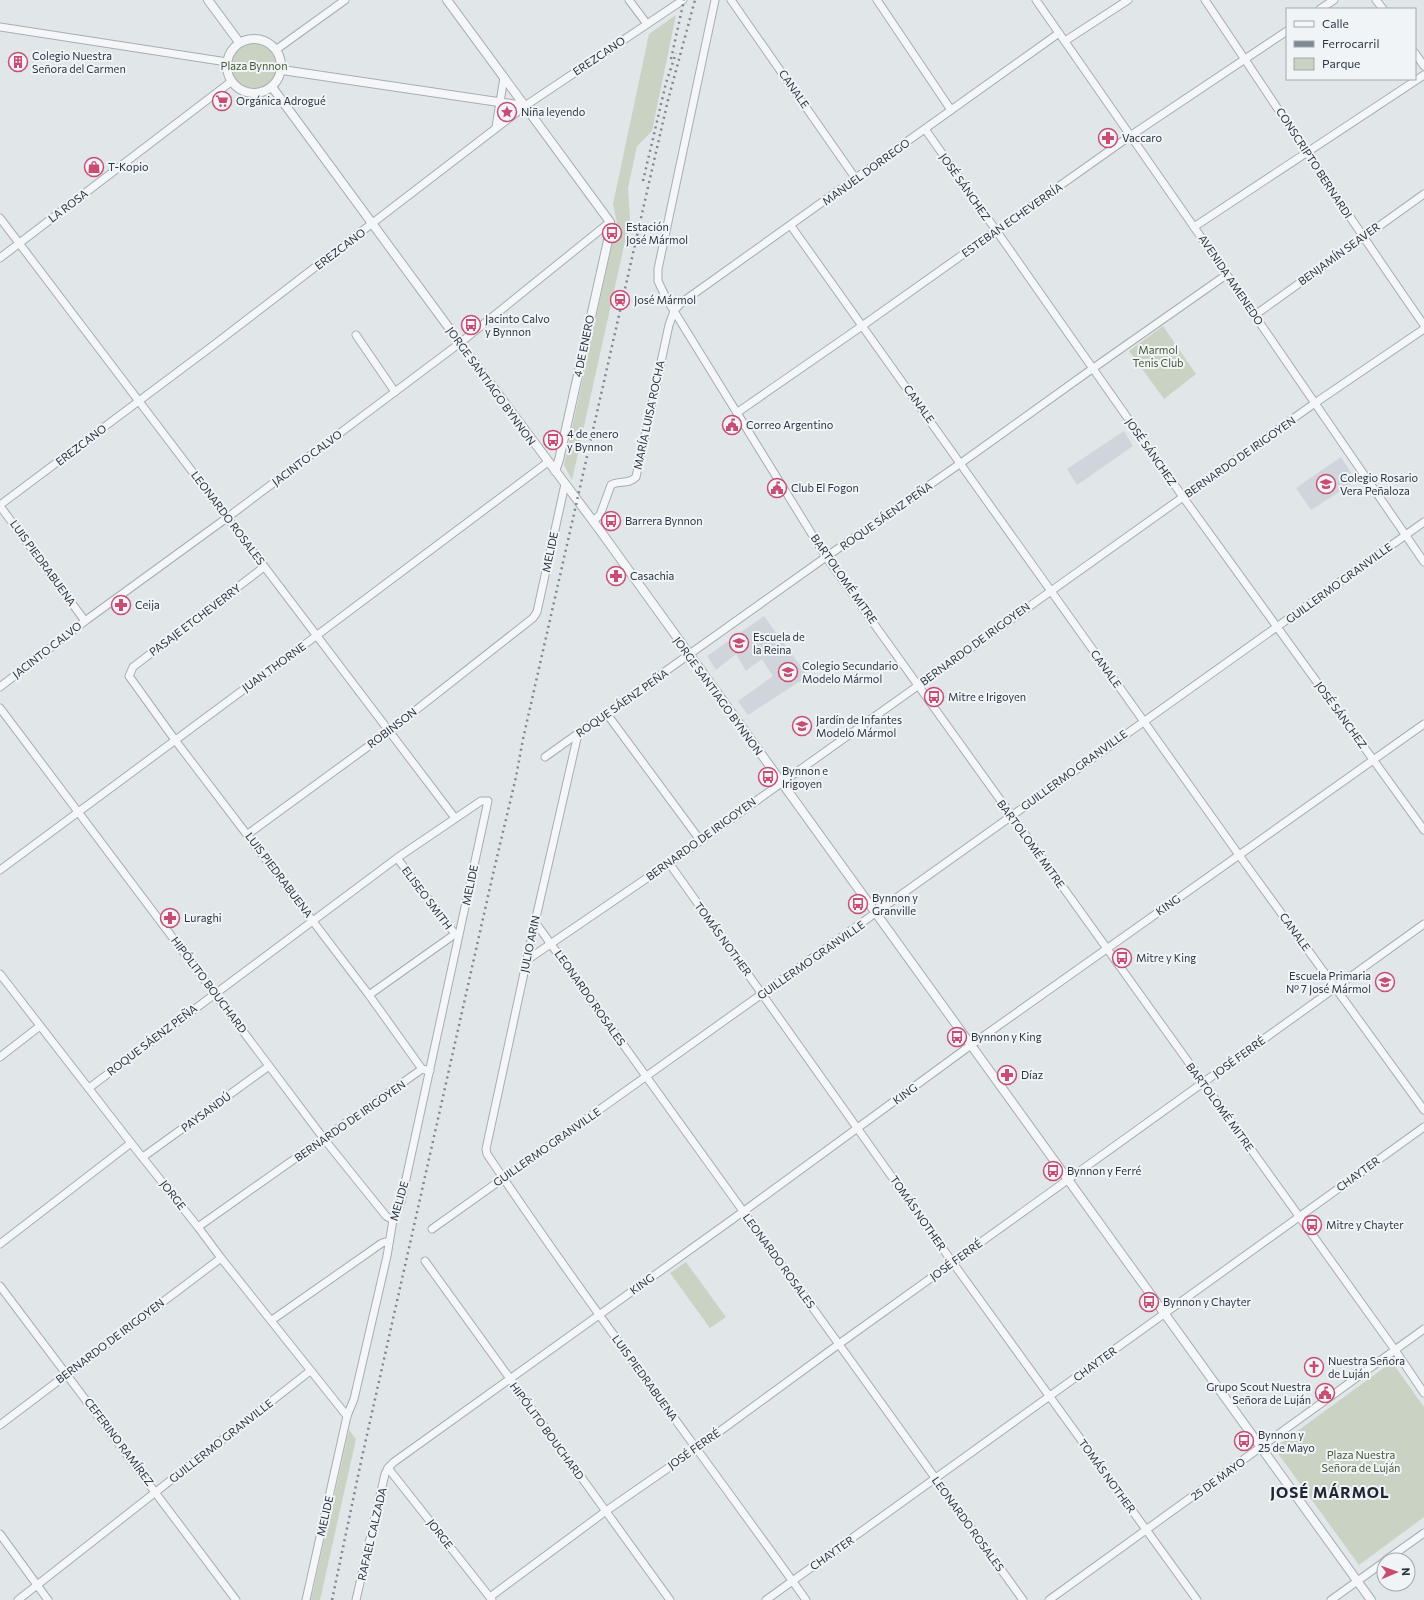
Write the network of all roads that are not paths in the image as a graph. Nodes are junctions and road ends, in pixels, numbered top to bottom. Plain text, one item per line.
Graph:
1 (208, 0) edge
2 (345, 0) edge
3 (447, 0) edge
4 (629, 0) edge
5 (684, 0) edge
6 (715, 0) edge
7 (731, 0) edge
8 (877, 0) edge
9 (1036, 0) edge
10 (1128, 0) edge
11 (1205, 0) edge
12 (1334, 0) edge
13 (1376, 0) edge
14 (1322, 8) edge
15 (1382, 8) edge
16 (647, 24) junction
17 (0, 27) edge
18 (1286, 32) edge
19 (1059, 33) junction
20 (1065, 41) junction
21 (239, 42) junction
22 (277, 49) junction
23 (1416, 55) edge
24 (1245, 60) junction
25 (227, 62) junction
26 (1424, 66) edge
27 (282, 70) junction
28 (1424, 75) edge
29 (504, 77) junction
30 (232, 81) junction
31 (272, 87) junction
32 (500, 102) junction
33 (525, 106) junction
34 (951, 110) junction
35 (496, 127) junction
36 (925, 129) junction
37 (1130, 136) junction
38 (1307, 151) junction
39 (856, 179) junction
40 (1424, 194) edge
41 (0, 218) edge
42 (610, 222) junction
43 (372, 224) junction
44 (791, 226) junction
45 (1194, 227) junction
46 (996, 232) junction
47 (1362, 237) junction
48 (19, 243) junction
49 (0, 258) edge
50 (1226, 275) junction
51 (674, 311) junction
52 (1254, 315) junction
53 (1424, 325) edge
54 (862, 326) junction
55 (1424, 329) edge
56 (356, 335) dead end
57 (460, 343) junction
58 (1092, 368) junction
59 (395, 392) junction
60 (140, 401) junction
61 (1314, 403) junction
62 (738, 412) junction
63 (548, 462) junction
64 (961, 463) junction
65 (555, 471) junction
66 (565, 484) junction
67 (1183, 497) junction
68 (0, 505) edge
69 (228, 517) junction
70 (593, 521) junction
71 (1424, 522) edge
72 (1406, 535) junction
73 (826, 556) junction
74 (1424, 562) edge
75 (264, 567) junction
76 (1051, 591) junction
77 (534, 618) joint
78 (85, 621) junction
79 (1277, 628) junction
80 (316, 636) junction
81 (689, 656) junction
82 (128, 676) joint
83 (919, 685) junction
84 (0, 687) edge
85 (0, 708) edge
86 (607, 714) junction
87 (1144, 721) junction
88 (1424, 724) edge
89 (388, 732) junction
90 (578, 734) junction
91 (175, 740) junction
92 (545, 757) dead end
93 (1374, 760) junction
94 (780, 782) junction
95 (488, 801) joint
96 (78, 811) junction
97 (1011, 816) junction
98 (455, 818) junction
99 (1424, 830) edge
100 (248, 834) junction
101 (700, 840) junction
102 (1239, 855) junction
103 (397, 858) junction
104 (668, 863) junction
105 (0, 870) edge
106 (876, 914) junction
107 (312, 920) junction
108 (535, 922) junction
109 (1424, 924) edge
110 (457, 935) junction
111 (551, 944) junction
112 (1106, 949) junction
113 (527, 960) junction
114 (0, 974) edge
115 (1336, 988) junction
116 (215, 993) junction
117 (369, 994) junction
118 (762, 994) junction
119 (40, 1026) junction
120 (971, 1045) junction
121 (0, 1057) edge
122 (269, 1066) junction
123 (422, 1069) junction
124 (430, 1071) junction
125 (646, 1077) junction
126 (1203, 1083) junction
127 (89, 1088) junction
128 (1424, 1110) edge
129 (1424, 1126) edge
130 (858, 1128) junction
131 (324, 1139) junction
132 (131, 1143) junction
133 (487, 1154) joint
134 (143, 1157) junction
135 (503, 1178) junction
136 (1068, 1180) junction
137 (744, 1211) junction
138 (1299, 1216) junction
139 (393, 1220) junction
140 (198, 1227) junction
141 (432, 1229) dead end
142 (389, 1241) junction
143 (0, 1244) edge
144 (221, 1258) junction
145 (425, 1261) dead end
146 (953, 1263) junction
147 (0, 1286) edge
148 (1165, 1313) junction
149 (600, 1315) junction
150 (272, 1320) junction
151 (1424, 1329) edge
152 (839, 1344) junction
153 (1395, 1350) junction
154 (310, 1371) junction
155 (67, 1374) junction
156 (510, 1379) junction
157 (1424, 1393) edge
158 (1050, 1397) junction
159 (347, 1416) junction
160 (0, 1425) edge
161 (696, 1448) junction
162 (1261, 1448) junction
163 (388, 1468) junction
164 (935, 1479) junction
165 (156, 1492) junction
166 (606, 1511) junction
167 (1147, 1531) junction
168 (1424, 1533) edge
169 (0, 1534) edge
170 (1398, 1552) edge
171 (1376, 1567) edge
172 (793, 1581) junction
173 (1357, 1581) junction
174 (37, 1585) junction
175 (491, 1599) edge
176 (18, 1600) edge
177 (48, 1600) edge
178 (236, 1600) edge
179 (306, 1600) edge
180 (356, 1600) edge
181 (670, 1600) edge
182 (766, 1600) edge
183 (806, 1600) edge
184 (1023, 1600) edge
185 (1049, 1600) edge
186 (1197, 1600) edge
187 (1331, 1600) edge
188 (1371, 1600) edge

1 - 21 street
2 - 22 street
3 - 29 street
4 - 16 street
5 - 16 street, EREZCANO
6 - 51 street, BARTOLOMÉ MITRE
7 - 39 street, CANALE
8 - 34 street
9 - 19 street, AVENIDA AMENEDO
10 - 20 street
11 - 24 street, CONSCRIPTO BERNARDI
12 - 14 street
13 - 15 street
16 - 33 street, EREZCANO
17 - 25 street
18 - 24 street, ESTEBAN ECHEVERRÍA
19 - 20 street, AVENIDA AMENEDO
19 - 34 street, MANUEL DORREGO
20 - 37 street, AVENIDA AMENEDO
21 - 22 street
21 - 25 street
22 - 27 street
23 - 26 street
24 - 37 street, ESTEBAN ECHEVERRÍA
24 - 38 street, CONSCRIPTO BERNARDI
25 - 30 street
27 - 31 street
27 - 32 street
28 - 38 street
29 - 32 street
29 - 33 street
30 - 31 street
30 - 48 street, LA ROSA
31 - 43 street, JORGE SANTIAGO BYNNON
32 - 33 street
32 - 35 street
33 - 35 street, EREZCANO
33 - 42 street
34 - 36 street, MANUEL DORREGO
35 - 43 street, EREZCANO
36 - 39 street, MANUEL DORREGO
36 - 46 street, JOSÉ SÁNCHEZ
37 - 45 street, AVENIDA AMENEDO
37 - 46 street, ESTEBAN ECHEVERRÍA
38 - 45 street
38 - 47 street, CONSCRIPTO BERNARDI
39 - 44 street, MANUEL DORREGO
40 - 47 street, BENJAMÍN SEAVER
41 - 48 street, LEONARDO ROSALES
42 - 57 street, JACINTO CALVO
42 - 65 street, 4 DE ENERO
43 - 57 street, JORGE SANTIAGO BYNNON
43 - 60 street, EREZCANO
44 - 51 street, MANUEL DORREGO
44 - 54 street, CANALE
45 - 50 street, AVENIDA AMENEDO
46 - 54 street, ESTEBAN ECHEVERRÍA
46 - 58 street, JOSÉ SÁNCHEZ
47 - 52 street, BENJAMÍN SEAVER
47 - 53 street, CONSCRIPTO BERNARDI
48 - 49 street, LA ROSA
48 - 60 street, LEONARDO ROSALES
50 - 52 street, AVENIDA AMENEDO
50 - 58 street, ROQUE SÁENZ PEÑA
51 - 62 street, BARTOLOMÉ MITRE
51 - 70 street, MARÍA LUISA ROCHA
52 - 61 street, AVENIDA AMENEDO
54 - 62 street, ESTEBAN ECHEVERRÍA
54 - 64 street, CANALE
55 - 61 street, BERNARDO DE IRIGOYEN
56 - 59 street
57 - 59 street, JACINTO CALVO
57 - 63 street, JORGE SANTIAGO BYNNON
58 - 64 street, ROQUE SÁENZ PEÑA
58 - 67 street, JOSÉ SÁNCHEZ
59 - 69 street, JACINTO CALVO
60 - 68 street, EREZCANO
60 - 69 street, LEONARDO ROSALES
61 - 67 street, BERNARDO DE IRIGOYEN
61 - 72 street, AVENIDA AMENEDO
62 - 73 street, BARTOLOMÉ MITRE
63 - 65 street, JORGE SANTIAGO BYNNON
63 - 80 street, JUAN THORNE
64 - 73 street, ROQUE SÁENZ PEÑA
64 - 76 street, CANALE
65 - 66 street, JORGE SANTIAGO BYNNON
66 - 70 street, JORGE SANTIAGO BYNNON
66 - 77 street, MELIDE
67 - 76 street, BERNARDO DE IRIGOYEN
67 - 79 street, JOSÉ SÁNCHEZ
68 - 78 street, LUIS PIEDRABUENA
69 - 75 street, LEONARDO ROSALES
69 - 78 street, JACINTO CALVO
70 - 81 street, JORGE SANTIAGO BYNNON
71 - 72 street, GUILLERMO GRANVILLE
72 - 74 street, AVENIDA AMENEDO
72 - 79 street, GUILLERMO GRANVILLE
73 - 81 street, ROQUE SÁENZ PEÑA
73 - 83 street, BARTOLOMÉ MITRE
75 - 80 street, LEONARDO ROSALES
75 - 82 street, PASAJE ETCHEVERRY
76 - 83 street, BERNARDO DE IRIGOYEN
76 - 87 street, CANALE
77 - 89 street, ROBINSON
78 - 84 street, JACINTO CALVO
79 - 87 street, GUILLERMO GRANVILLE
79 - 93 street, JOSÉ SÁNCHEZ
80 - 89 street, LEONARDO ROSALES
80 - 91 street, JUAN THORNE
81 - 86 street, ROQUE SÁENZ PEÑA
81 - 94 street, JORGE SANTIAGO BYNNON
82 - 91 street, LUIS PIEDRABUENA
83 - 94 street, BERNARDO DE IRIGOYEN
83 - 97 street, BARTOLOMÉ MITRE
85 - 96 street, HIPÓLITO BOUCHARD
86 - 90 street, ROQUE SÁENZ PEÑA
86 - 101 street
87 - 97 street, GUILLERMO GRANVILLE
87 - 102 street, CANALE
88 - 93 street, KING
89 - 98 street, LEONARDO ROSALES
89 - 100 street, ROBINSON
90 - 92 street, ROQUE SÁENZ PEÑA
90 - 108 street, JULIO ARIN
91 - 96 street, JUAN THORNE
91 - 100 street, LUIS PIEDRABUENA
93 - 99 street, JOSÉ SÁNCHEZ
93 - 102 street, KING
94 - 101 street, BERNARDO DE IRIGOYEN
94 - 106 street, JORGE SANTIAGO BYNNON
95 - 98 street, ROQUE SÁENZ PEÑA
95 - 110 street, MELIDE
96 - 105 street, JUAN THORNE
96 - 116 street, HIPÓLITO BOUCHARD
97 - 106 street, GUILLERMO GRANVILLE
97 - 112 street, BARTOLOMÉ MITRE
98 - 103 street, ROQUE SÁENZ PEÑA
100 - 107 street, LUIS PIEDRABUENA
101 - 104 street, BERNARDO DE IRIGOYEN
102 - 112 street, KING
102 - 115 street, CANALE
103 - 107 street, ROQUE SÁENZ PEÑA
103 - 110 street, ELISEO SMITH
104 - 111 street, BERNARDO DE IRIGOYEN
104 - 118 street, TOMÁS NOTHER
106 - 118 street, GUILLERMO GRANVILLE
106 - 120 street, JORGE SANTIAGO BYNNON
107 - 116 street, ROQUE SÁENZ PEÑA
107 - 117 street, LUIS PIEDRABUENA
108 - 111 street, LEONARDO ROSALES
108 - 113 street, JULIO ARIN
109 - 115 street, JOSÉ FERRÉ
110 - 117 street
110 - 124 street, MELIDE
111 - 113 street, BERNARDO DE IRIGOYEN
111 - 125 street, LEONARDO ROSALES
112 - 120 street, KING
112 - 126 street, BARTOLOMÉ MITRE
113 - 133 street, JULIO ARIN
114 - 119 street, JORGE
115 - 126 street, JOSÉ FERRÉ
115 - 128 street, CANALE
116 - 122 street, HIPÓLITO BOUCHARD
116 - 127 street, ROQUE SÁENZ PEÑA
117 - 123 street, LUIS PIEDRABUENA
118 - 125 street, GUILLERMO GRANVILLE
118 - 130 street, TOMÁS NOTHER
119 - 121 street
119 - 127 street, JORGE
120 - 130 street, KING
120 - 136 street, JORGE SANTIAGO BYNNON
122 - 131 street, HIPÓLITO BOUCHARD
122 - 134 street, PAYSANDÚ
123 - 124 street
123 - 131 street, BERNARDO DE IRIGOYEN
124 - 139 street, MELIDE
125 - 135 street, GUILLERMO GRANVILLE
125 - 137 street, LEONARDO ROSALES
126 - 136 street, JOSÉ FERRÉ
126 - 138 street, BARTOLOMÉ MITRE
127 - 132 street, JORGE
129 - 138 street, CHAYTER
130 - 137 street, KING
130 - 146 street, TOMÁS NOTHER
131 - 139 street, HIPÓLITO BOUCHARD
131 - 140 street, BERNARDO DE IRIGOYEN
132 - 134 street, JORGE
132 - 143 street
133 - 135 street, LUIS PIEDRABUENA
134 - 140 street, JORGE
135 - 141 street, GUILLERMO GRANVILLE
135 - 149 street, LUIS PIEDRABUENA
136 - 146 street, JOSÉ FERRÉ
136 - 148 street, JORGE SANTIAGO BYNNON
137 - 149 street, KING
137 - 152 street, LEONARDO ROSALES
138 - 148 street, CHAYTER
138 - 153 street, BARTOLOMÉ MITRE
139 - 142 street, MELIDE
140 - 144 street, JORGE
142 - 150 street
142 - 159 street, MELIDE
144 - 150 street, JORGE
144 - 155 street, BERNARDO DE IRIGOYEN
145 - 156 street, HIPÓLITO BOUCHARD
146 - 152 street, JOSÉ FERRÉ
146 - 158 street, TOMÁS NOTHER
147 - 155 street, CEFERINO RAMÍREZ
148 - 158 street, CHAYTER
148 - 162 street, JORGE SANTIAGO BYNNON
149 - 156 street, KING
149 - 161 street, LUIS PIEDRABUENA
150 - 154 street, JORGE
151 - 153 street, 25 DE MAYO
152 - 161 street, JOSÉ FERRÉ
152 - 164 street, LEONARDO ROSALES
153 - 157 street, BARTOLOMÉ MITRE
153 - 162 street, 25 DE MAYO
154 - 159 street, JORGE
154 - 165 street, GUILLERMO GRANVILLE
155 - 160 street, BERNARDO DE IRIGOYEN
155 - 165 street, CEFERINO RAMÍREZ
156 - 163 street, KING
156 - 166 street, HIPÓLITO BOUCHARD
158 - 164 street, CHAYTER
158 - 167 street, TOMÁS NOTHER
159 - 179 street, MELIDE
161 - 166 street, JOSÉ FERRÉ
161 - 172 street, LUIS PIEDRABUENA
162 - 167 street, 25 DE MAYO
162 - 173 street, JORGE SANTIAGO BYNNON
163 - 175 street, JORGE
163 - 180 street, RAFAEL CALZADA
164 - 172 street, CHAYTER
164 - 184 street, LEONARDO ROSALES
165 - 174 street, GUILLERMO GRANVILLE
165 - 178 street, CEFERINO RAMÍREZ
166 - 175 street, JOSÉ FERRÉ
166 - 181 street, HIPÓLITO BOUCHARD
167 - 185 street, 25 DE MAYO
167 - 186 street, TOMÁS NOTHER
168 - 170 street
169 - 174 street
171 - 173 street
172 - 182 street, CHAYTER
172 - 183 street, LUIS PIEDRABUENA
173 - 187 street
173 - 188 street, JORGE SANTIAGO BYNNON
174 - 176 street, GUILLERMO GRANVILLE
174 - 177 street

